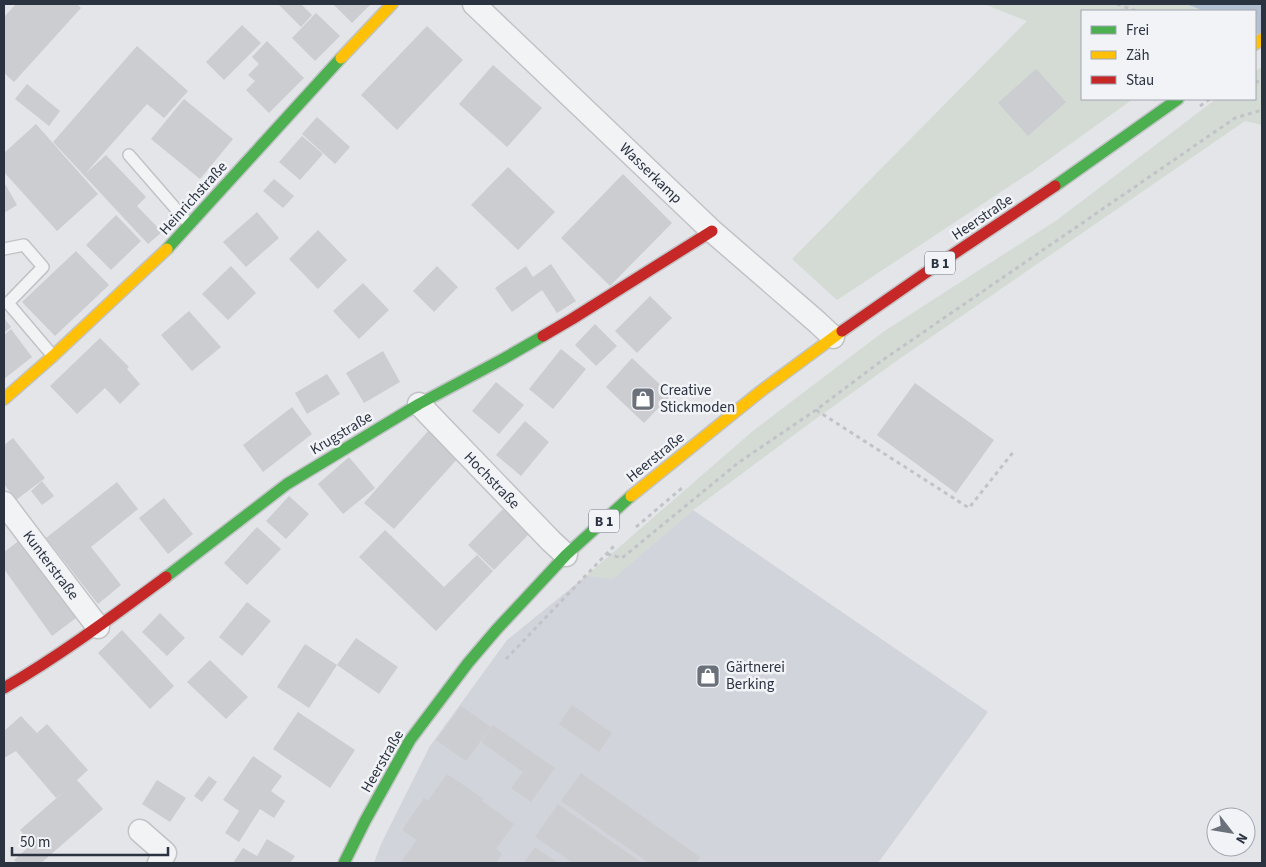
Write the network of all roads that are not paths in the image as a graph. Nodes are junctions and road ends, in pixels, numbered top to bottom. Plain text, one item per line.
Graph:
1 (392, 4) edge
2 (474, 4) edge
3 (1177, 100) edge
4 (129, 155) dead end
5 (189, 224) junction
6 (712, 231) junction
7 (4, 248) edge
8 (833, 337) junction
9 (53, 356) junction
10 (4, 399) edge
11 (419, 404) junction
12 (4, 503) edge
13 (566, 555) junction
14 (98, 628) junction
15 (4, 688) edge
16 (140, 831) dead end
17 (159, 863) edge
18 (344, 863) edge

1 - 5 street, Heinrichstraße
2 - 6 street, Wasserkamp
3 - 8 street, Heerstraße / B 1
4 - 5 lane
5 - 9 street, Heinrichstraße
6 - 8 street, Wasserkamp
6 - 11 street, Krugstraße
7 - 9 lane
8 - 13 street, Heerstraße / B 1
9 - 10 street, Heinrichstraße
11 - 13 street, Hochstraße
11 - 14 street, Krugstraße
12 - 14 street, Kunterstraße
13 - 18 street, Heerstraße / B 1
14 - 15 street, Krugstraße
16 - 17 street

